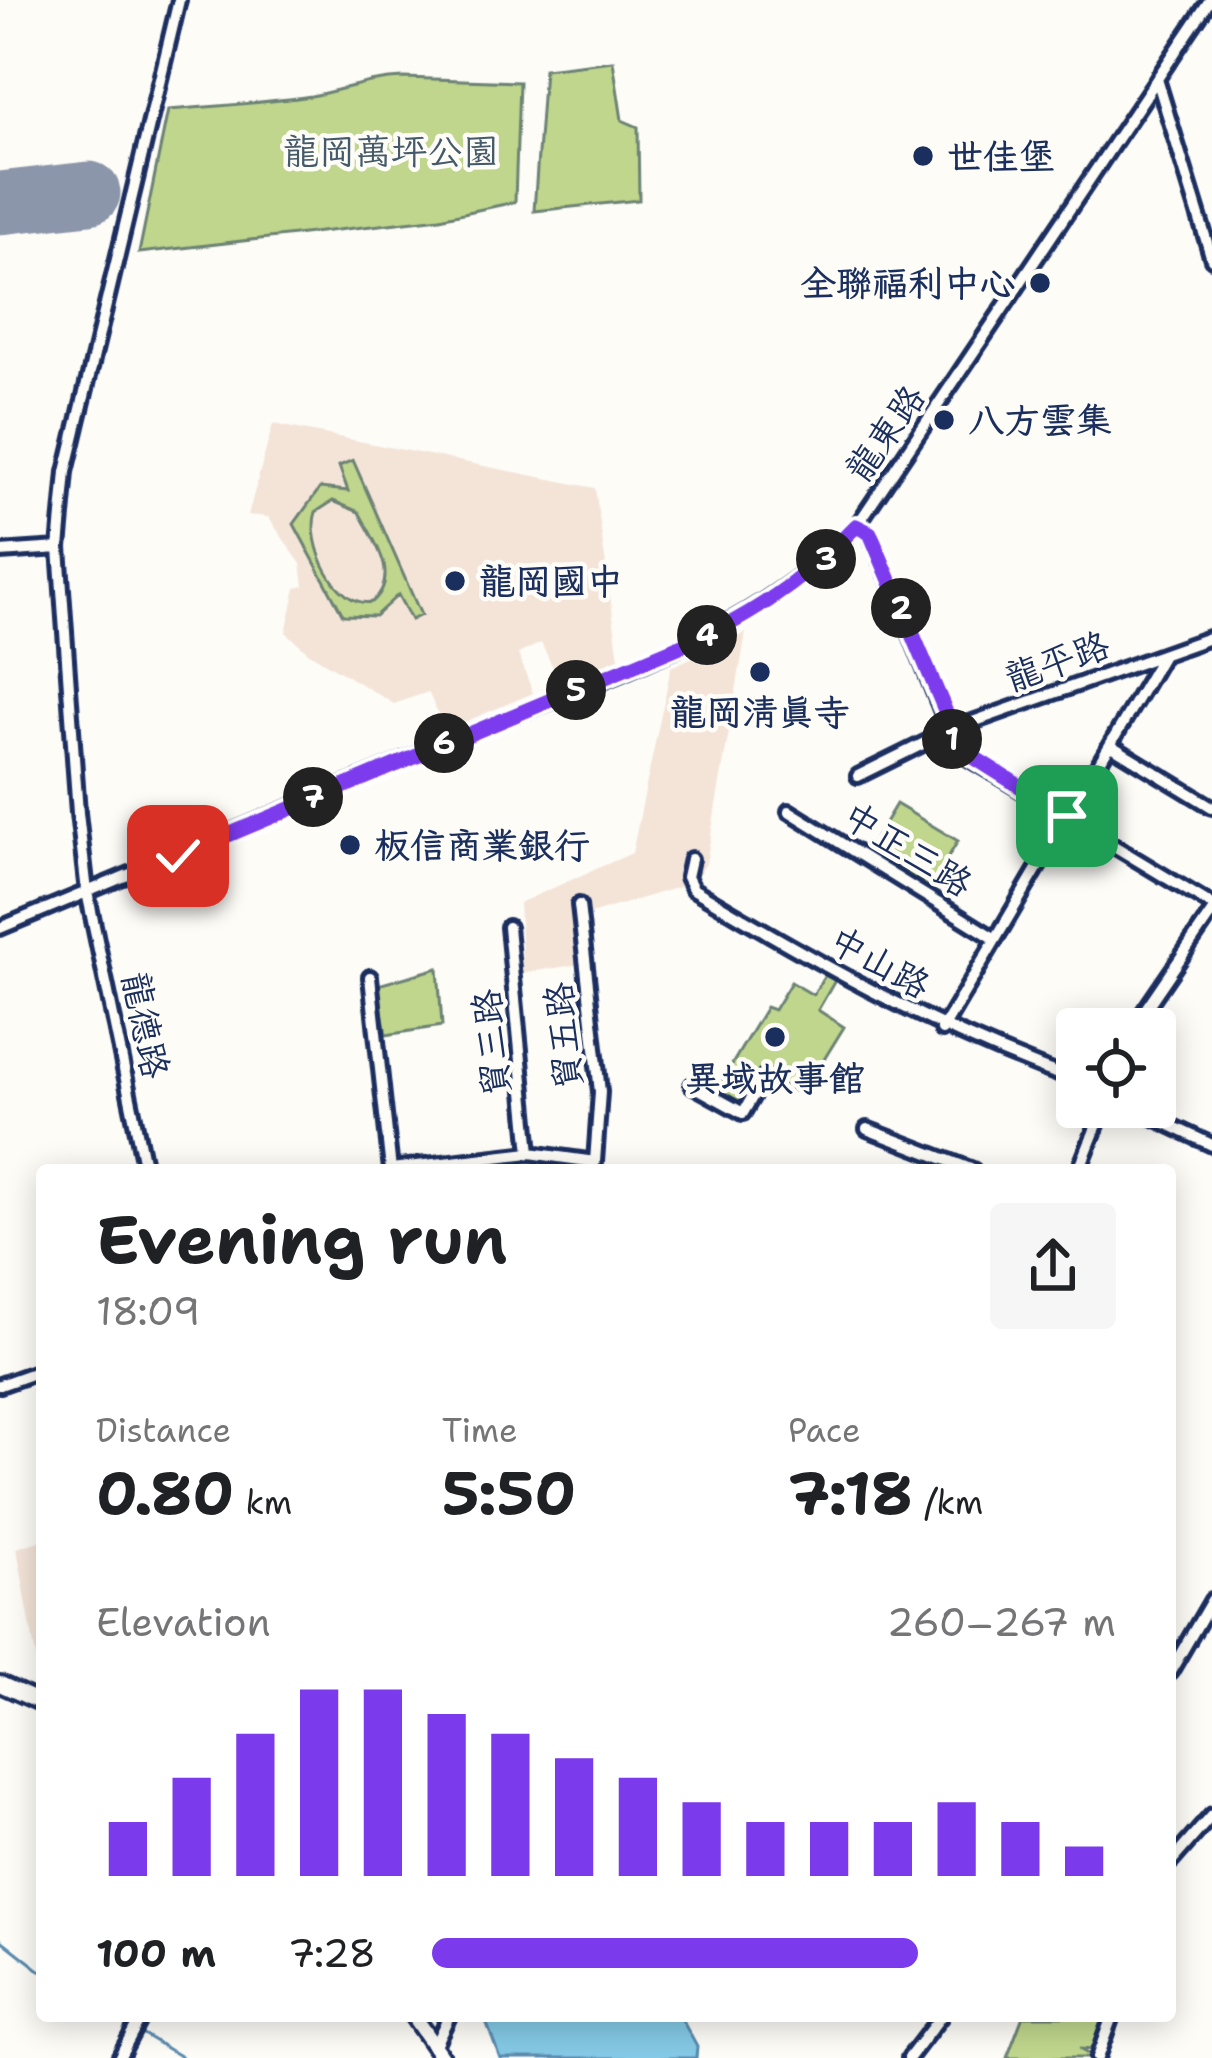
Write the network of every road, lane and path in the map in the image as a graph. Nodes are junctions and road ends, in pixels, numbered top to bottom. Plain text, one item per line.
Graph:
1 (179, 0) edge
2 (1210, 0) edge
3 (1157, 79) junction
4 (1212, 259) edge
5 (856, 526) junction
6 (58, 548) junction
7 (0, 552) edge
8 (1212, 637) edge
9 (1162, 655) junction
10 (953, 729) junction
11 (1110, 745) junction
12 (858, 776) dead end
13 (1212, 807) edge
14 (789, 811) dead end
15 (1067, 816) junction
16 (691, 859) dead end
17 (87, 892) junction
18 (579, 905) dead end
19 (1212, 909) edge
20 (508, 927) dead end
21 (0, 928) edge
22 (994, 938) junction
23 (370, 977) dead end
24 (1146, 1008) edge
25 (942, 1030) junction
26 (1056, 1073) edge
27 (764, 1077) dead end
28 (692, 1085) dead end
29 (1095, 1128) edge
30 (1176, 1128) edge
31 (867, 1129) dead end
32 (1212, 1145) edge
33 (530, 1153) junction
34 (144, 1164) edge
35 (390, 1164) edge
36 (440, 1164) edge
37 (957, 1164) edge
38 (1080, 1164) edge
39 (36, 1372) edge
40 (0, 1385) edge
41 (1212, 1600) edge
42 (1176, 1662) edge
43 (0, 1684) edge
44 (36, 1700) edge
45 (1212, 1814) edge
46 (1176, 1856) edge
47 (417, 2022) edge
48 (447, 2022) edge
49 (936, 2022) edge
50 (1110, 2022) edge
51 (137, 2023) edge
52 (438, 2053) edge
53 (119, 2058) edge
54 (909, 2058) edge
55 (1097, 2058) edge

1 - 6 street, 龍德路
2 - 3 street, 龍東路
3 - 4 street
3 - 5 street, 龍東路
5 - 10 street
5 - 17 street, 龍東路
6 - 7 street
6 - 17 street, 龍德路
8 - 9 street, 龍平路
9 - 10 street, 龍平路
9 - 11 street
10 - 12 street, 龍平路
10 - 15 street
11 - 13 street
11 - 15 street
14 - 22 street, 中正三路
15 - 19 street
15 - 22 street
16 - 25 street, 中山路
17 - 21 street, 龍東路
17 - 34 street, 龍德路
18 - 33 street, 貿五路
19 - 24 street
20 - 33 street, 貿三路
22 - 25 street
23 - 35 street
25 - 26 street, 中山路
27 - 28 street
29 - 38 street
30 - 32 street
31 - 37 street
33 - 36 street
39 - 40 street
41 - 42 street
43 - 44 main road
45 - 46 street
47 - 52 main road
48 - 52 street
49 - 54 street
50 - 55 street
51 - 53 street

